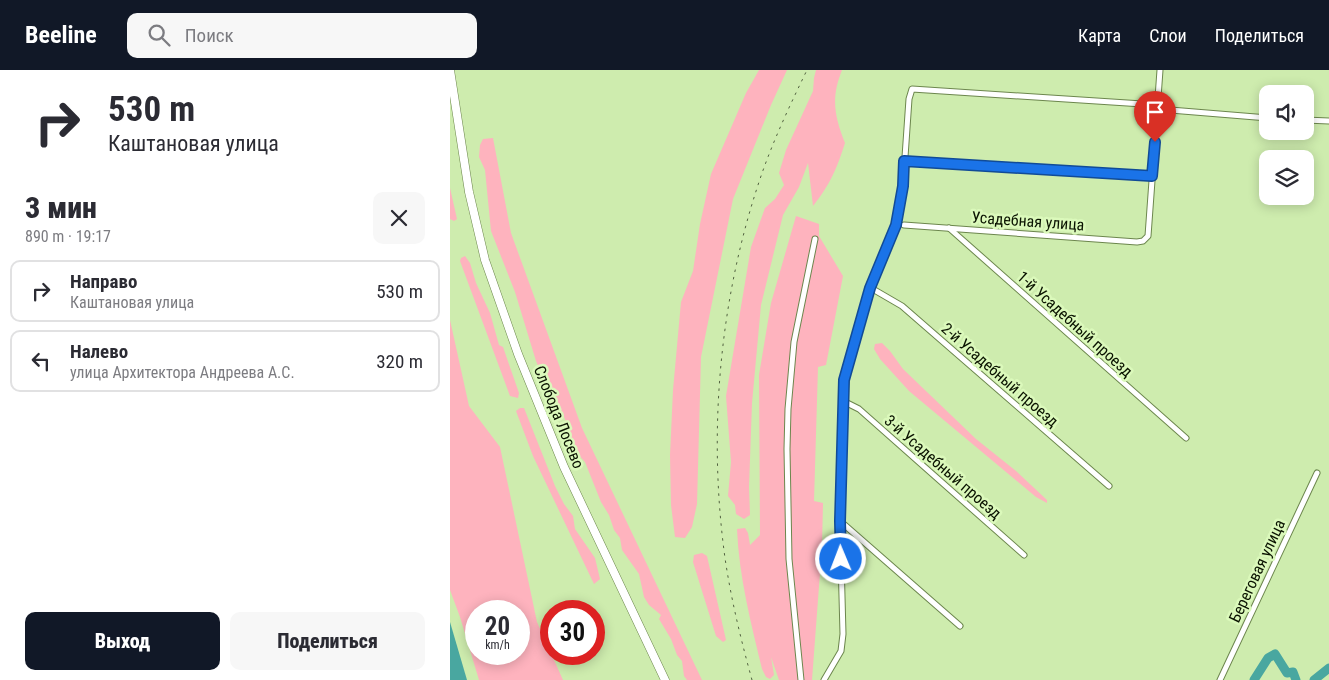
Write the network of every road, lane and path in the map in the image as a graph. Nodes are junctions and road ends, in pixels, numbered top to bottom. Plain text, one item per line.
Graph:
1 (450, 70) edge
2 (1160, 70) edge
3 (1158, 107) junction
4 (1259, 117) edge
5 (1314, 121) edge
6 (1329, 122) edge
7 (904, 161) junction
8 (1152, 176) junction
9 (904, 225) dead end
10 (948, 228) junction
11 (815, 239) dead end
12 (870, 288) junction
13 (842, 401) junction
14 (1186, 438) dead end
15 (1317, 473) dead end
16 (1109, 486) dead end
17 (840, 521) junction
18 (1024, 555) dead end
19 (960, 626) dead end
20 (665, 680) edge
21 (801, 680) edge
22 (824, 680) edge
23 (1220, 680) edge

1 - 20 main road, Слобода Лосево
2 - 3 street
3 - 4 street
3 - 7 street
3 - 8 street
5 - 6 street
7 - 8 street
7 - 12 street
8 - 10 street, Усадебная улица
9 - 10 street, Усадебная улица
10 - 14 street, 1-й Усадебный проезд
11 - 21 street
12 - 13 street
12 - 16 street, 2-й Усадебный проезд
13 - 17 street
13 - 18 street, 3-й Усадебный проезд
15 - 23 street, Береговая улица
17 - 19 street
17 - 22 street

